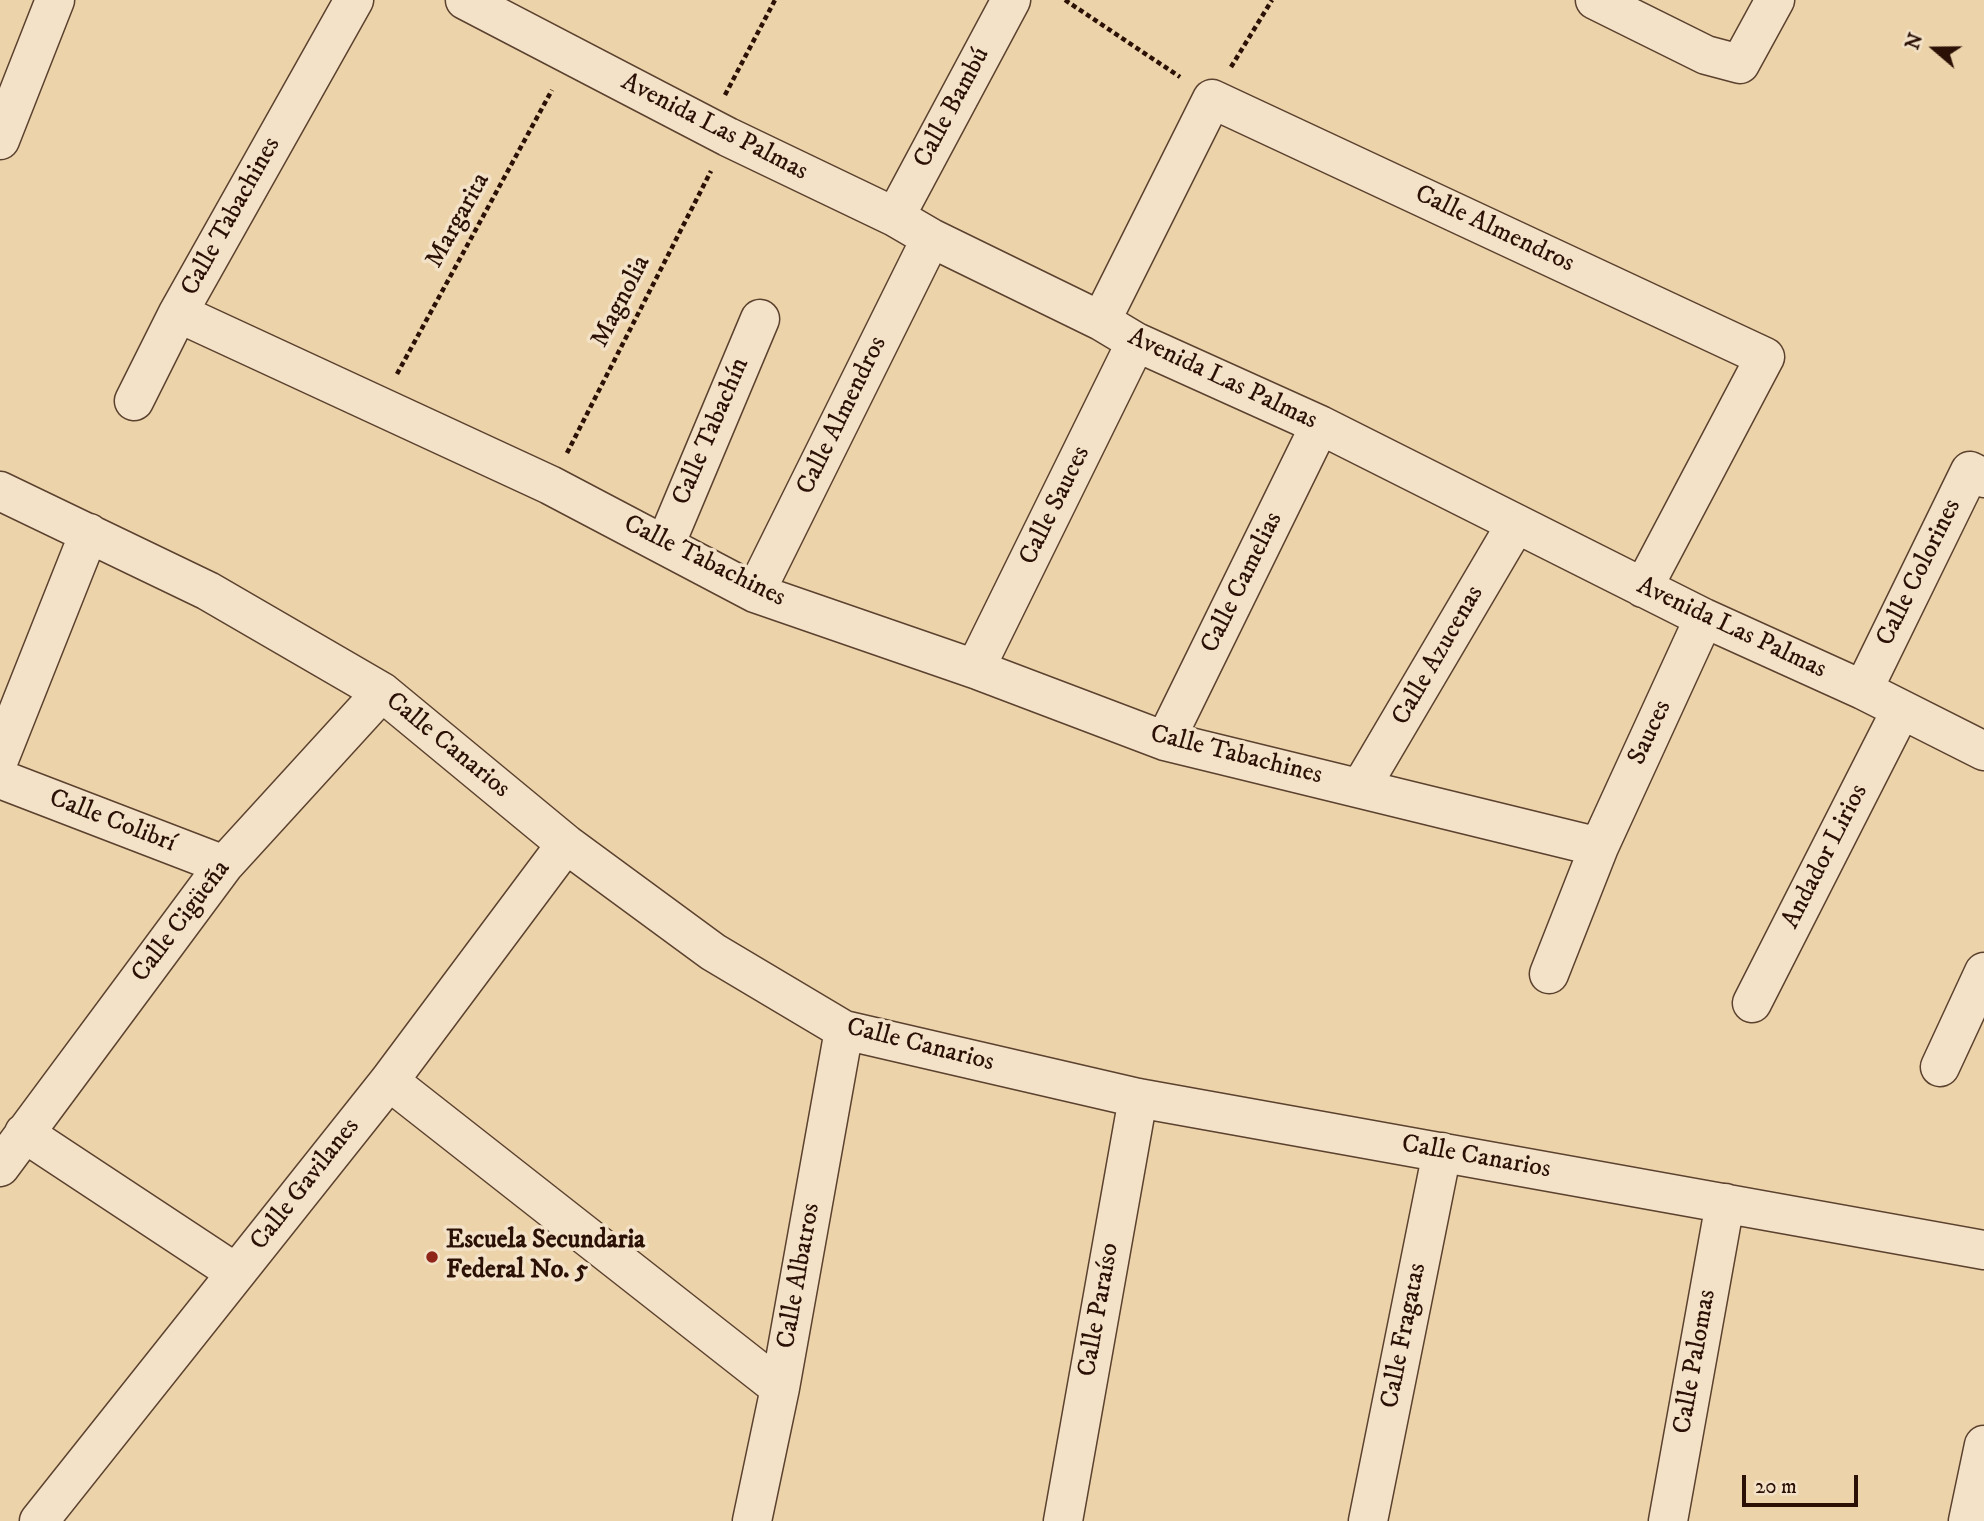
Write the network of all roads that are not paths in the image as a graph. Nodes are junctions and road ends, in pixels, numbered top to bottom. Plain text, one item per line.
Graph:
1 (55, 0) edge
2 (354, 0) edge
3 (465, 0) edge
4 (1011, 0) edge
5 (1595, 0) edge
6 (1775, 0) edge
7 (0, 140) edge
8 (895, 217) junction
9 (931, 238) junction
10 (178, 313) junction
11 (760, 318) dead end
12 (1101, 321) junction
13 (1136, 342) junction
14 (134, 401) dead end
15 (1320, 425) junction
16 (1984, 478) edge
17 (0, 491) edge
18 (1516, 524) junction
19 (89, 533) junction
20 (664, 545) junction
21 (1643, 588) junction
22 (755, 593) junction
23 (1704, 618) junction
24 (975, 669) junction
25 (1863, 690) junction
26 (382, 692) junction
27 (1901, 710) junction
28 (1165, 741) junction
29 (1984, 751) edge
30 (0, 757) edge
31 (0, 779) edge
32 (1361, 787) junction
33 (566, 844) junction
34 (1599, 847) junction
35 (224, 865) junction
36 (1984, 972) edge
37 (1549, 974) dead end
38 (1752, 1003) dead end
39 (844, 1030) junction
40 (1940, 1067) dead end
41 (389, 1081) junction
42 (1138, 1098) junction
43 (24, 1133) junction
44 (1442, 1152) junction
45 (0, 1167) edge
46 (1725, 1203) junction
47 (1984, 1250) edge
48 (236, 1273) junction
49 (780, 1388) junction
50 (1984, 1446) edge
51 (40, 1521) edge
52 (752, 1521) edge
53 (1063, 1521) edge
54 (1368, 1521) edge
55 (1668, 1521) edge
56 (1968, 1521) edge

1 - 7 street
2 - 10 street, Calle Tabachines
3 - 8 street, Avenida Las Palmas
4 - 8 street, Calle Bambú
5 - 6 street
8 - 9 street, Avenida Las Palmas
9 - 12 street, Avenida Las Palmas
9 - 22 street, Calle Almendros
10 - 14 street
10 - 20 street, Calle Tabachines
11 - 20 street, Calle Tabachín
12 - 13 street, Avenida Las Palmas
12 - 21 street, Calle Almendros
13 - 15 street, Avenida Las Palmas
13 - 24 street, Calle Sauces
15 - 18 street, Avenida Las Palmas
15 - 28 street, Calle Camelias
16 - 25 street, Calle Colorines
17 - 19 street, Calle Canarios
18 - 21 street, Avenida Las Palmas
18 - 32 street, Calle Azucenas
19 - 26 street, Calle Canarios
19 - 30 street
20 - 22 street, Calle Tabachines
21 - 23 street, Avenida Las Palmas
22 - 24 street, Calle Tabachines
23 - 25 street, Avenida Las Palmas
23 - 34 street, Sauces
24 - 28 street, Calle Tabachines
25 - 27 street, Avenida Las Palmas
26 - 33 street, Calle Canarios
26 - 35 street, Calle Cigüeña
27 - 29 street, Avenida Las Palmas
27 - 38 street, Andador Lirios
28 - 32 street, Calle Tabachines
31 - 35 street, Calle Colibrí
32 - 34 street, Calle Tabachines
33 - 39 street, Calle Canarios
33 - 41 street, Calle Gavilanes
34 - 37 street, Sauces
35 - 43 street, Calle Cigüeña
36 - 40 street
39 - 42 street, Calle Canarios
39 - 49 street, Calle Albatros
41 - 48 street, Calle Gavilanes
41 - 49 street
42 - 44 street, Calle Canarios
42 - 53 street, Calle Paraíso
43 - 45 street, Calle Cigüeña
43 - 48 street
44 - 46 street, Calle Canarios
44 - 54 street, Calle Fragatas
46 - 47 street, Calle Canarios
46 - 55 street, Calle Palomas
48 - 51 street, Calle Gavilanes
49 - 52 street, Calle Albatros
50 - 56 street

